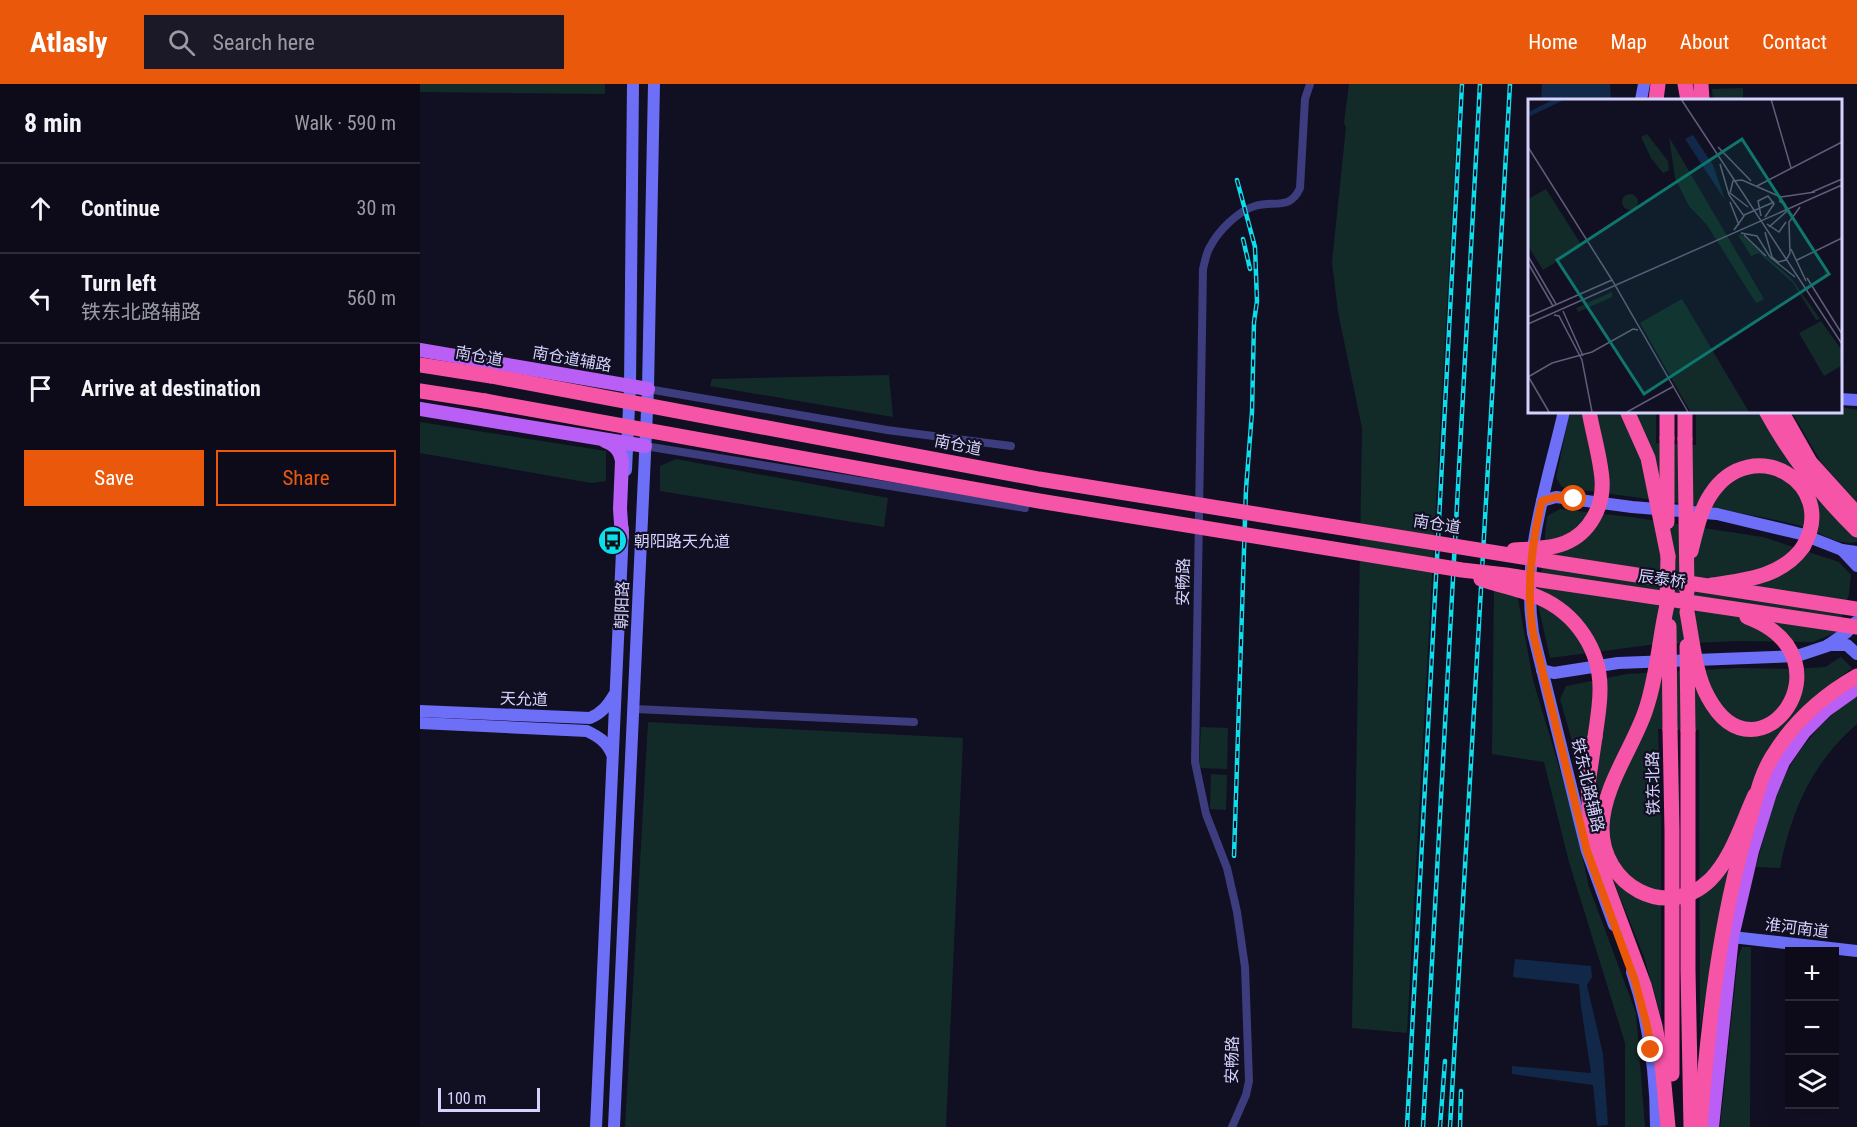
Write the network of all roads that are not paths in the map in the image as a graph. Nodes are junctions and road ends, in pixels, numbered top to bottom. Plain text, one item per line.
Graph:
1 (633, 84) edge
2 (654, 84) edge
3 (1310, 84) edge
4 (1644, 84) edge
5 (1658, 84) edge
6 (1684, 84) edge
7 (1701, 84) edge
8 (1641, 99) edge
9 (1656, 99) edge
10 (1682, 99) edge
11 (1688, 99) edge
12 (1702, 99) edge
13 (420, 350) edge
14 (420, 365) edge
15 (630, 386) junction
16 (648, 389) junction
17 (420, 391) edge
18 (1842, 399) edge
19 (1857, 400) edge
20 (420, 409) edge
21 (1564, 412) edge
22 (1589, 412) edge
23 (1627, 412) edge
24 (1667, 412) edge
25 (1685, 412) edge
26 (1767, 412) edge
27 (1782, 412) edge
28 (601, 439) junction
29 (628, 443) junction
30 (645, 446) junction
31 (1011, 446) dead end
32 (1542, 501) junction
33 (1024, 508) dead end
34 (1857, 514) edge
35 (1857, 530) edge
36 (622, 537) junction
37 (1842, 550) junction
38 (1490, 551) junction
39 (1857, 552) edge
40 (1668, 556) junction
41 (1857, 566) edge
42 (1686, 568) junction
43 (1462, 570) junction
44 (1706, 586) junction
45 (1667, 605) junction
46 (1692, 607) junction
47 (1857, 609) edge
48 (1857, 620) edge
49 (1857, 627) edge
50 (1827, 646) junction
51 (1857, 654) edge
52 (1542, 670) junction
53 (1857, 676) edge
54 (1857, 688) edge
55 (615, 693) junction
56 (635, 709) junction
57 (420, 711) edge
58 (915, 722) dead end
59 (420, 723) edge
60 (612, 754) junction
61 (1755, 795) junction
62 (1732, 937) junction
63 (1857, 951) edge
64 (596, 1127) edge
65 (614, 1127) edge
66 (1232, 1127) edge
67 (1656, 1127) edge
68 (1670, 1127) edge
69 (1691, 1127) edge
70 (1700, 1127) edge
71 (1712, 1127) edge

1 - 15 main road, 朝阳路
2 - 16 main road, 朝阳路
3 - 66 street, 安畅路
4 - 8 main road
5 - 9 highway
6 - 10 highway
6 - 11 highway
7 - 12 highway
13 - 15 main road, 南仓道辅路
14 - 38 highway, 南仓道, bridge
15 - 16 main road, 南仓道辅路
15 - 29 main road, 朝阳路
16 - 30 main road, 朝阳路
16 - 31 street
17 - 43 highway, bridge
18 - 19 main road
20 - 28 main road
21 - 32 main road, 铁东北路辅路
22 - 38 highway, bridge
23 - 40 highway, bridge
24 - 40 highway, 铁东北路, bridge
25 - 42 highway, 铁东北路, bridge
26 - 35 highway
27 - 34 highway
28 - 29 main road
28 - 36 main road
29 - 30 main road
29 - 36 main road, 朝阳路
30 - 33 street
30 - 56 main road, 朝阳路
32 - 37 main road
32 - 52 main road, 铁东北路辅路
36 - 55 main road, 朝阳路
37 - 39 main road
37 - 41 main road
38 - 44 highway, 辰泰桥, bridge
40 - 45 highway, 铁东北路, bridge
42 - 44 highway, bridge
42 - 46 highway, 铁东北路, bridge
43 - 46 highway, 辰泰桥, bridge
43 - 68 highway, bridge
44 - 47 highway, 辰泰桥, bridge
45 - 61 highway, bridge
45 - 68 highway, 铁东北路, bridge
46 - 46 highway, bridge
46 - 49 highway, 辰泰桥, bridge
46 - 69 highway, 铁东北路, bridge
48 - 50 main road
50 - 51 main road
50 - 52 main road
52 - 67 main road, 铁东北路辅路
53 - 61 highway
54 - 62 main road
55 - 57 main road, 天允道
55 - 60 main road, 朝阳路
56 - 58 street
56 - 65 main road, 朝阳路
59 - 60 main road, 天允道
60 - 64 main road, 朝阳路
61 - 70 highway, bridge
62 - 63 main road, 淮河南道
62 - 71 main road

